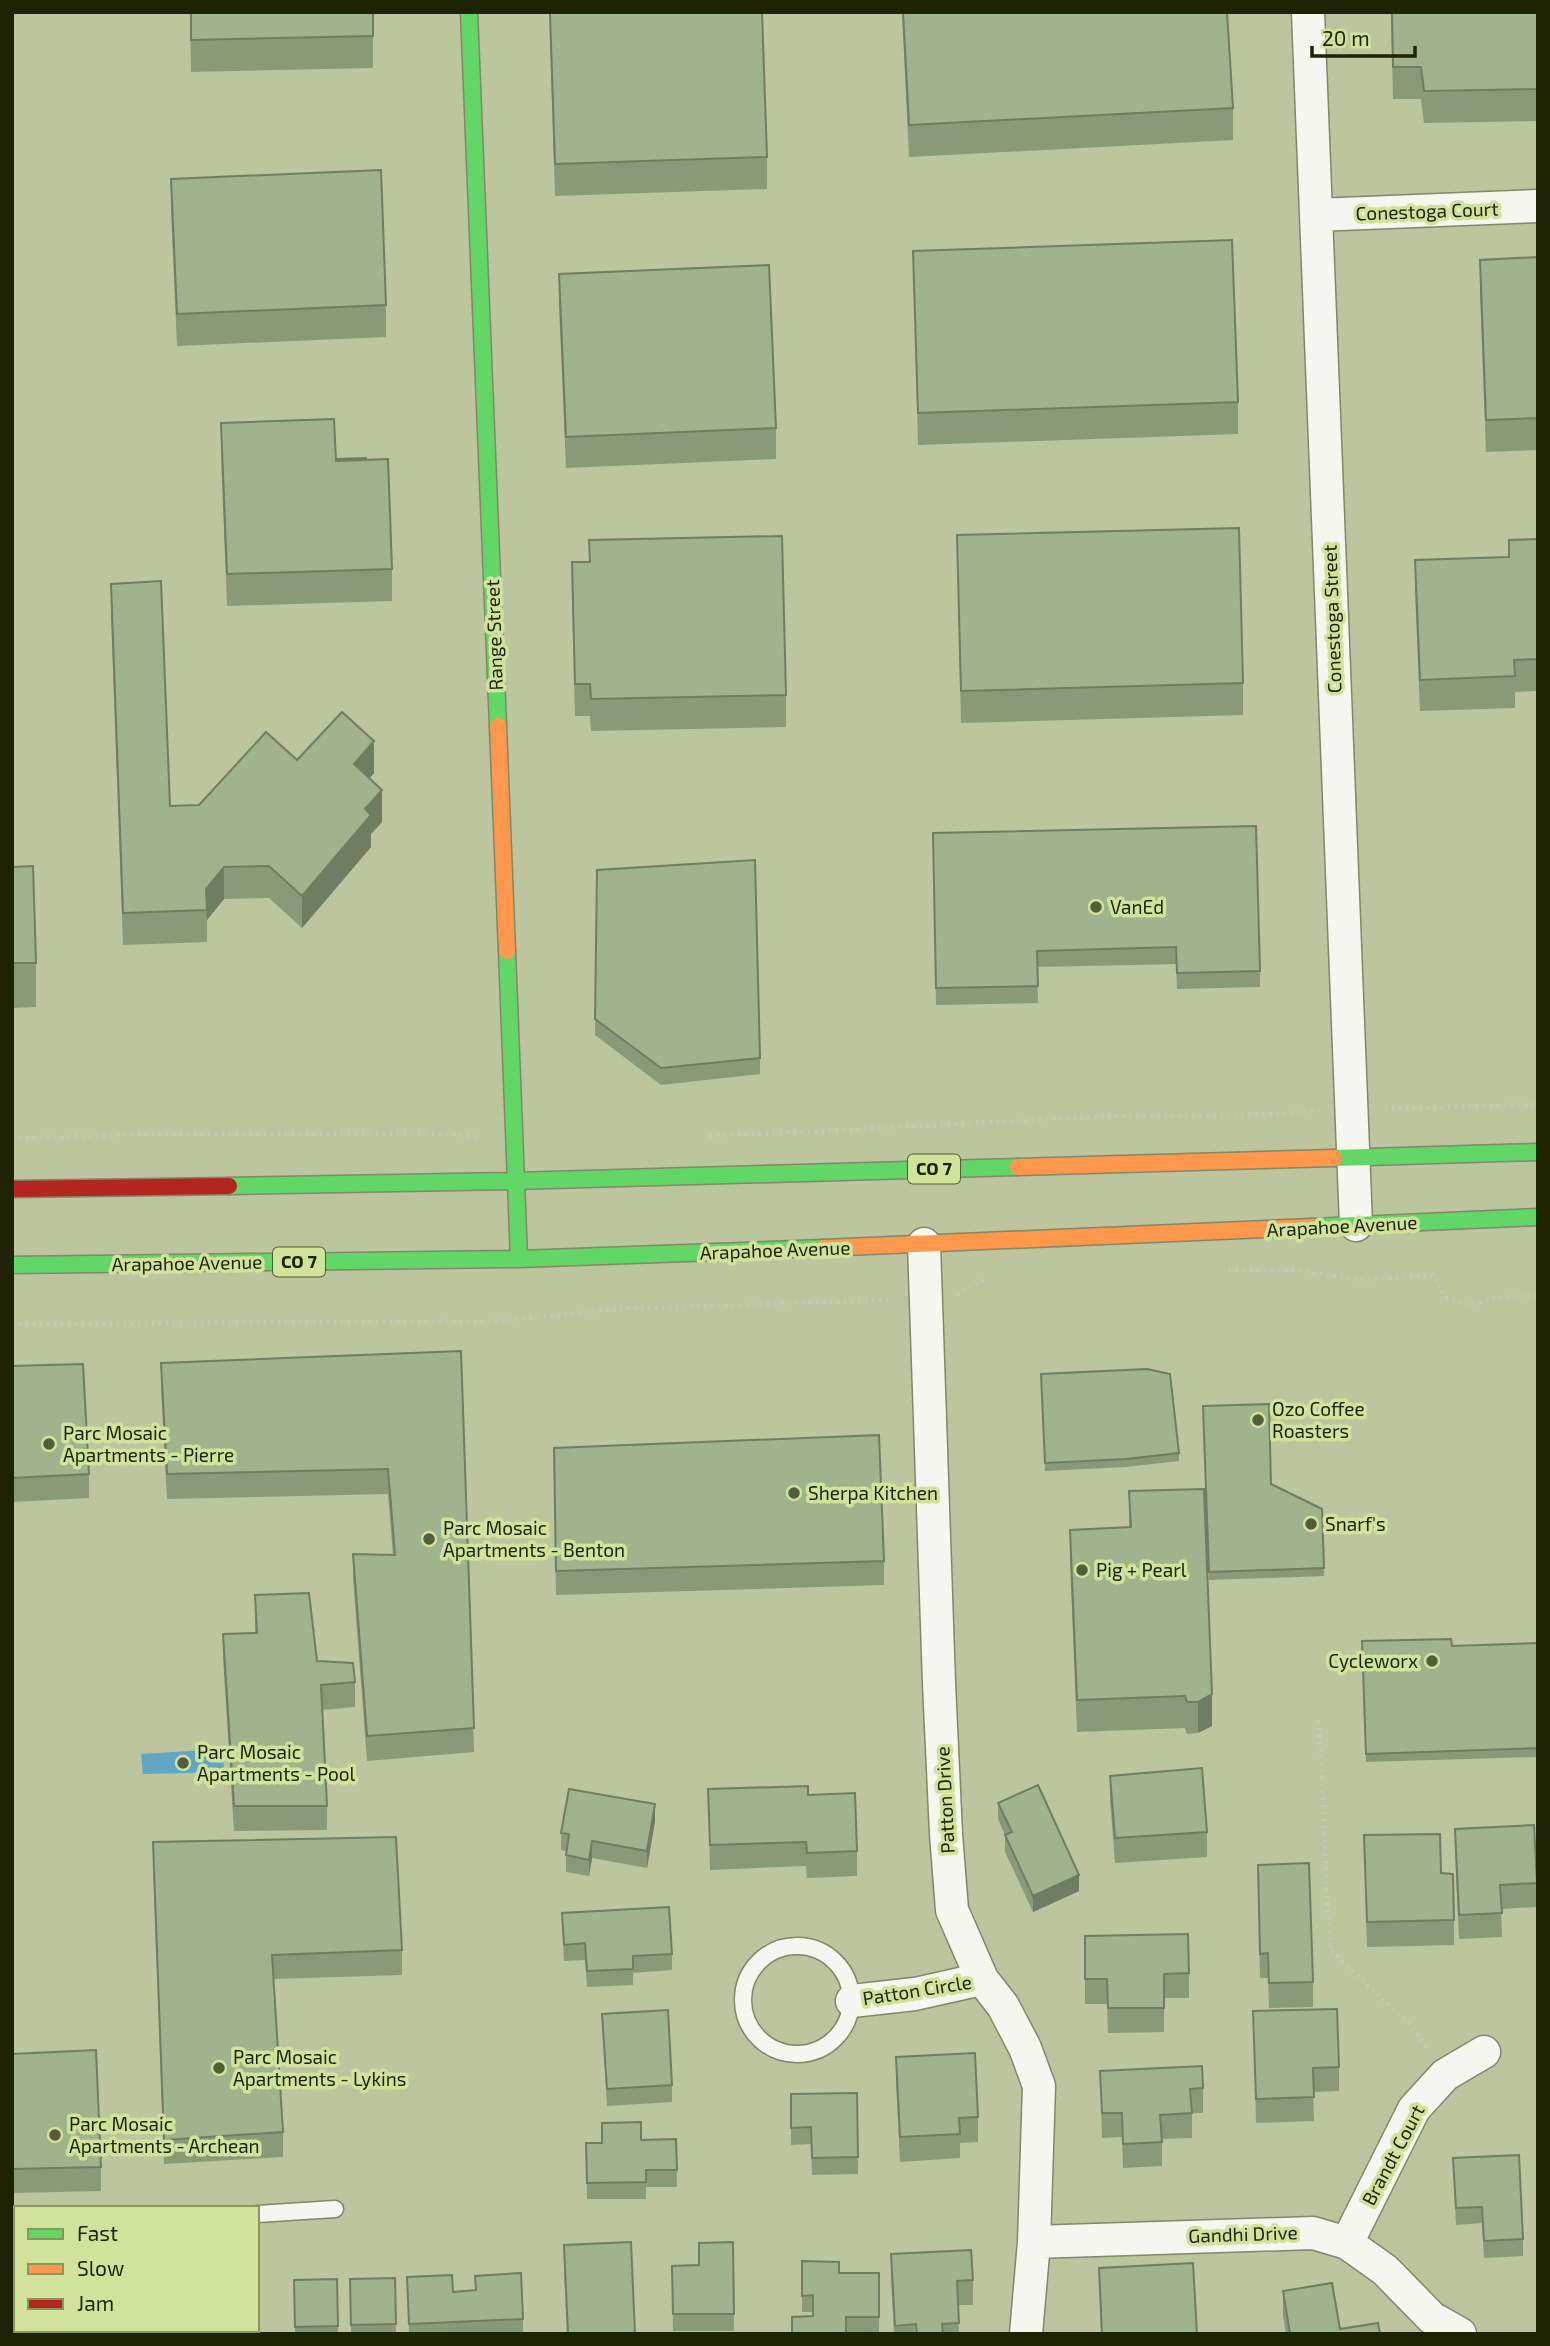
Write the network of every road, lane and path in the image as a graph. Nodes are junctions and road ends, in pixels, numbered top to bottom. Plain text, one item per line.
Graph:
1 (469, 12) edge
2 (1308, 12) edge
3 (1538, 206) edge
4 (1316, 215) junction
5 (1538, 1104) edge
6 (1352, 1106) junction
7 (701, 1136) dead end
8 (12, 1138) edge
9 (514, 1140) junction
10 (1538, 1152) edge
11 (1354, 1158) junction
12 (515, 1181) junction
13 (12, 1189) edge
14 (1538, 1217) edge
15 (1356, 1225) junction
16 (924, 1244) junction
17 (519, 1259) junction
18 (12, 1265) edge
19 (1222, 1270) dead end
20 (990, 1278) dead end
21 (1538, 1295) edge
22 (925, 1298) junction
23 (12, 1324) edge
24 (1320, 1721) dead end
25 (982, 1979) junction
26 (852, 2001) junction
27 (1484, 2052) dead end
28 (1446, 2074) junction
29 (335, 2209) dead end
30 (259, 2214) edge
31 (1034, 2242) junction
32 (1348, 2243) junction
33 (1026, 2334) edge
34 (1460, 2334) edge

1 - 9 main road, Range Street
2 - 4 street, Conestoga Street
3 - 4 street, Conestoga Court
4 - 6 street, Conestoga Street
5 - 6 path
6 - 7 path
6 - 11 street, Conestoga Street
8 - 9 path
9 - 12 main road, Range Street
10 - 11 main road, CO 7
11 - 12 main road, CO 7
11 - 15 street, Conestoga Street
12 - 13 main road, CO 7
12 - 17 main road, Range Street
14 - 15 main road, Arapahoe Avenue / CO 7
15 - 16 main road, Arapahoe Avenue / CO 7
16 - 17 main road, Arapahoe Avenue / CO 7
16 - 22 street, Patton Drive
17 - 18 main road, Arapahoe Avenue / CO 7
19 - 21 path
20 - 22 path
22 - 23 path
22 - 25 street, Patton Drive
24 - 28 path
25 - 26 street, Patton Circle
25 - 31 street, Patton Drive
26 - 26 lane
27 - 28 street, Brandt Court
28 - 32 street, Brandt Court
29 - 30 lane
31 - 32 street, Gandhi Drive
31 - 33 street, Patton Drive
32 - 34 street, Gandhi Drive

